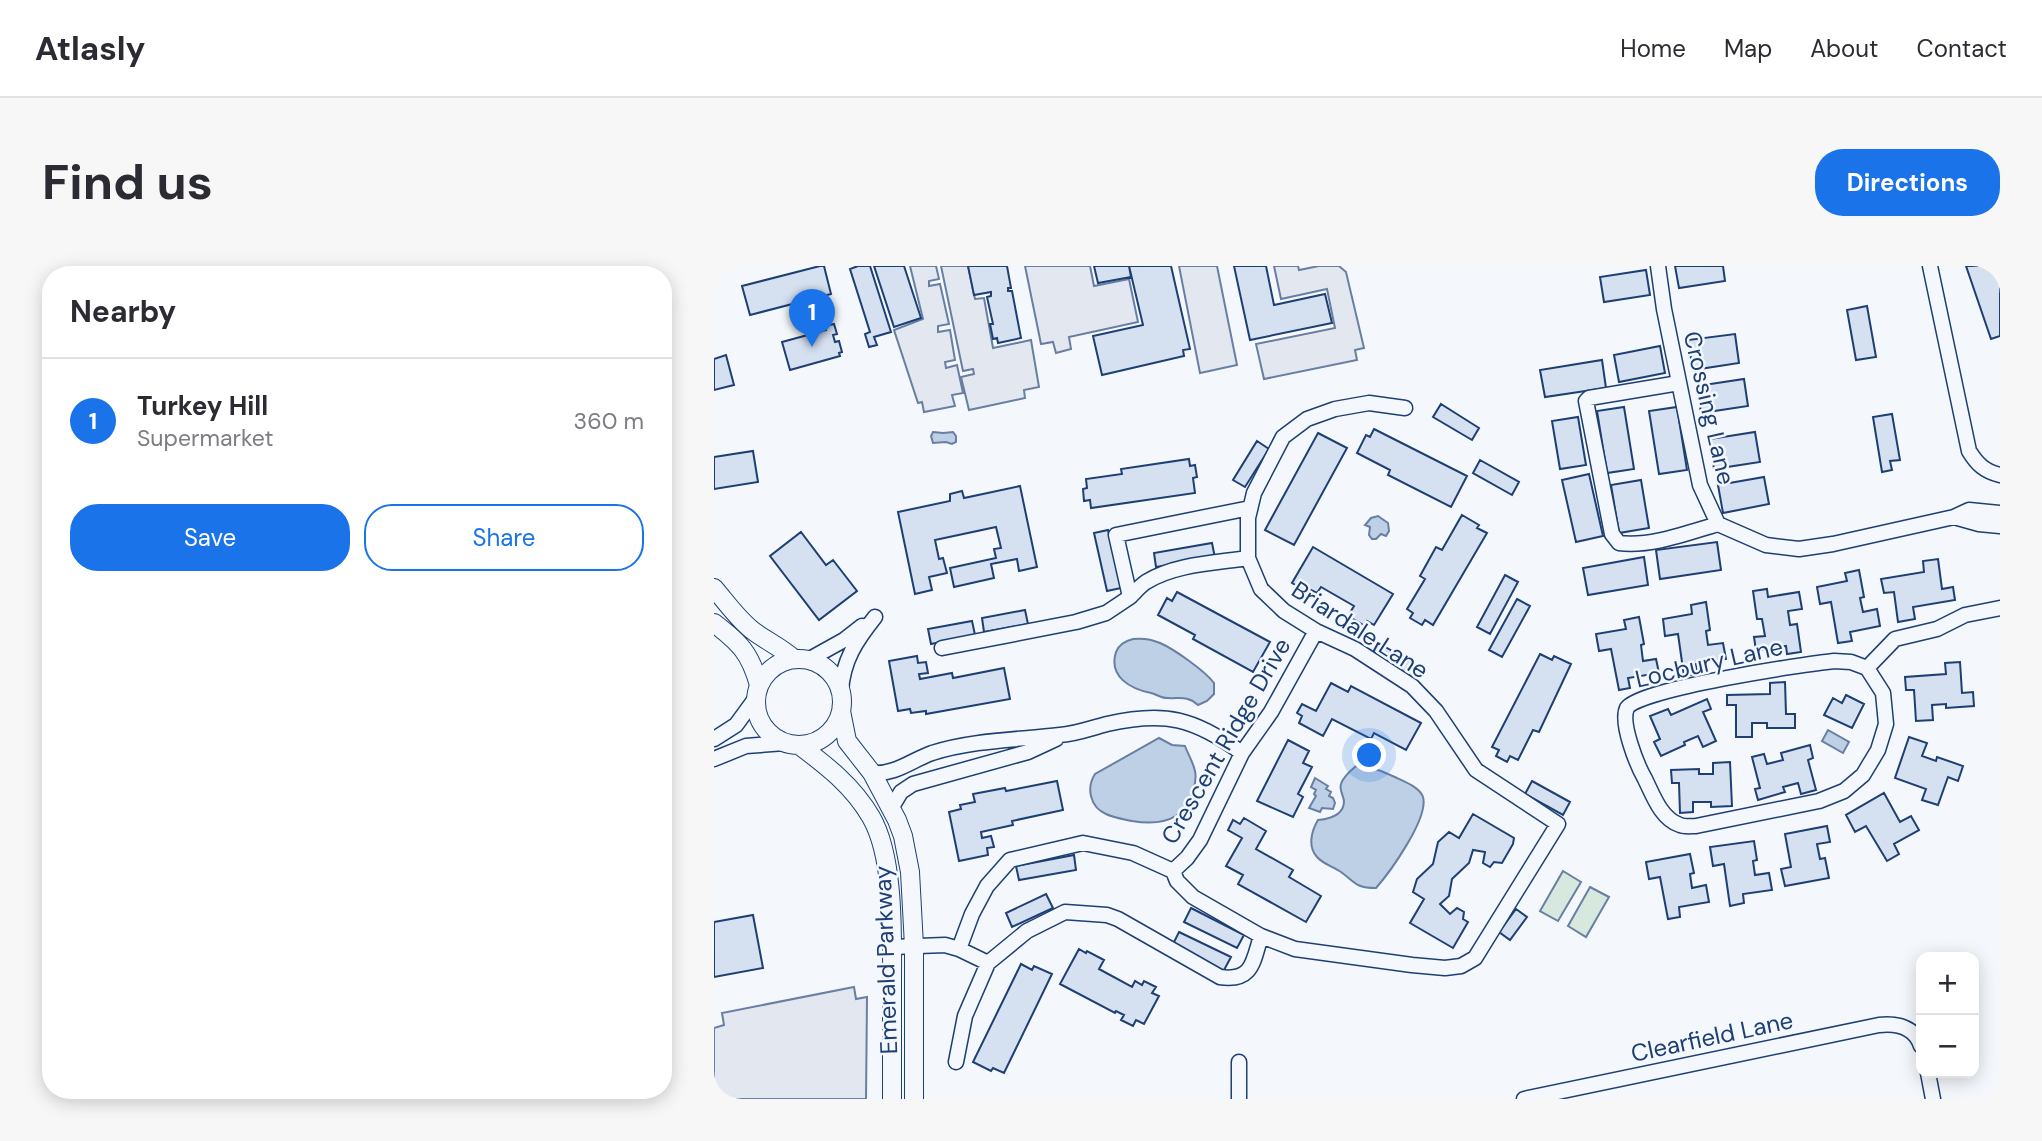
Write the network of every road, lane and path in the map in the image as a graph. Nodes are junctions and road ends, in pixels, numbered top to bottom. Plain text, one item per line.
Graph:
1 (1658, 266) edge
2 (1930, 266) edge
3 (1679, 383) junction
4 (1405, 408) dead end
5 (2000, 475) edge
6 (1250, 508) junction
7 (2000, 513) edge
8 (1954, 517) junction
9 (1718, 524) junction
10 (2000, 526) edge
11 (1248, 558) junction
12 (714, 588) edge
13 (1130, 597) junction
14 (2000, 608) edge
15 (714, 623) edge
16 (1316, 631) junction
17 (942, 648) dead end
18 (801, 659) junction
19 (1867, 668) junction
20 (841, 691) junction
21 (757, 692) junction
22 (841, 711) junction
23 (1063, 735) junction
24 (714, 739) edge
25 (792, 744) junction
26 (1242, 753) junction
27 (714, 760) edge
28 (872, 774) junction
29 (892, 807) junction
30 (1173, 871) junction
31 (1261, 936) junction
32 (914, 946) junction
33 (892, 947) junction
34 (959, 949) junction
35 (988, 963) junction
36 (1916, 1037) edge
37 (956, 1062) dead end
38 (1239, 1062) dead end
39 (1929, 1078) edge
40 (892, 1099) edge
41 (914, 1099) edge
42 (1240, 1099) edge
43 (1524, 1099) edge
44 (1933, 1099) edge

1 - 3 street, Crossing Lane
2 - 5 street
3 - 9 street, Crossing Lane
3 - 9 street
4 - 6 street, Briardale Lane
6 - 11 street, Briardale Lane
6 - 13 street
7 - 8 street
8 - 9 street
8 - 10 street
11 - 13 street
11 - 16 street, Briardale Lane
12 - 18 main road
13 - 17 street
14 - 19 street
15 - 21 main road
16 - 26 street, Crescent Ridge Drive
16 - 31 street, Briardale Lane
18 - 20 main road
18 - 20 street
18 - 21 main road
19 - 19 street, Locbury Lane
20 - 22 main road
21 - 24 street
21 - 25 main road
22 - 25 main road
22 - 28 main road, Emerald Parkway
23 - 26 street
23 - 28 street
23 - 29 street
25 - 27 street
25 - 33 main road, Emerald Parkway
26 - 30 street, Crescent Ridge Drive
28 - 29 main road, Emerald Parkway
29 - 32 main road, Emerald Parkway
30 - 31 street
30 - 34 street
31 - 35 street
32 - 33 street
32 - 34 street
32 - 41 main road, Emerald Parkway
33 - 40 main road, Emerald Parkway
34 - 35 street
35 - 37 street
36 - 43 street, Clearfield Lane
38 - 42 street
39 - 44 street

